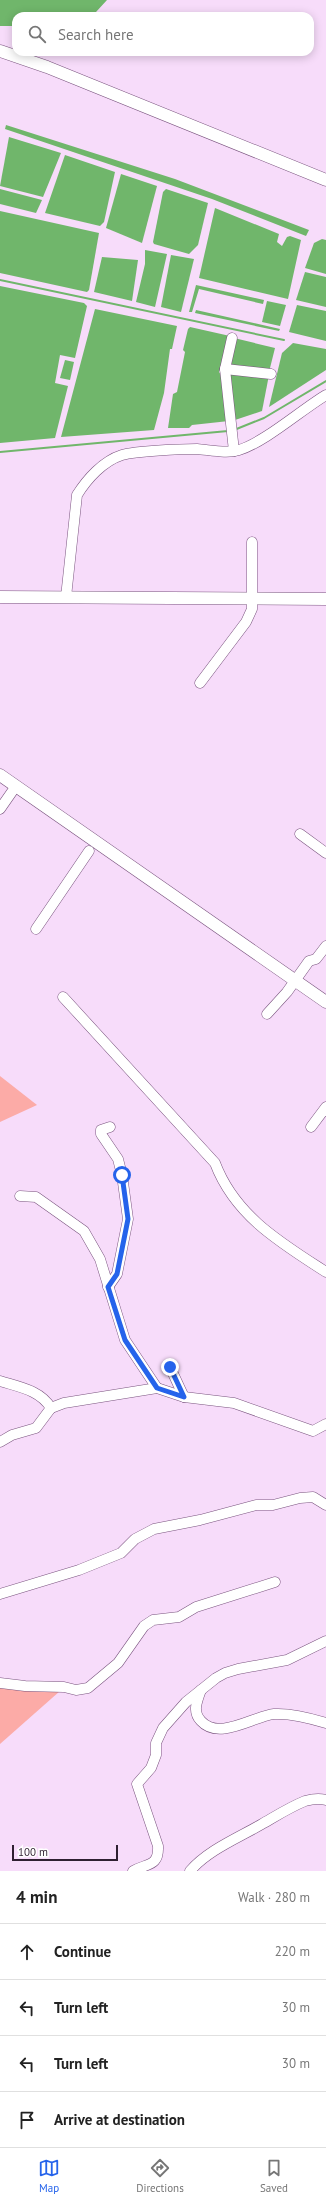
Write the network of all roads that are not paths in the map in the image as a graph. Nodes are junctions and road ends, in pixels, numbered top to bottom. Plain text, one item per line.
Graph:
1 (0, 51) edge
2 (12, 55) edge
3 (15, 56) edge
4 (326, 180) edge
5 (232, 338) dead end
6 (225, 369) junction
7 (271, 374) dead end
8 (326, 394) edge
9 (234, 451) junction
10 (252, 542) dead end
11 (0, 597) edge
12 (66, 598) junction
13 (253, 599) junction
14 (326, 599) edge
15 (200, 683) dead end
16 (0, 775) edge
17 (16, 786) junction
18 (0, 809) edge
19 (300, 834) dead end
20 (89, 851) dead end
21 (326, 853) edge
22 (36, 929) dead end
23 (326, 946) edge
24 (295, 980) junction
25 (63, 997) dead end
26 (326, 1002) edge
27 (267, 1014) dead end
28 (326, 1107) edge
29 (110, 1127) dead end
30 (311, 1127) dead end
31 (20, 1196) dead end
32 (326, 1272) edge
33 (108, 1287) junction
34 (170, 1367) dead end
35 (0, 1381) edge
36 (157, 1388) junction
37 (184, 1397) junction
38 (51, 1408) junction
39 (325, 1426) edge
40 (0, 1442) edge
41 (326, 1505) edge
42 (275, 1582) dead end
43 (0, 1594) edge
44 (326, 1641) edge
45 (0, 1682) edge
46 (201, 1690) junction
47 (326, 1723) edge
48 (326, 1800) edge
49 (145, 1868) edge
50 (132, 1871) edge
51 (190, 1871) edge

1 - 2 main road
3 - 4 main road
5 - 6 street
6 - 7 street
6 - 9 street
8 - 9 street
9 - 12 street
10 - 13 street
11 - 12 main road
12 - 13 main road
13 - 14 main road
13 - 15 street
16 - 17 main road
17 - 18 street
17 - 24 main road
19 - 21 street
20 - 22 street
23 - 24 street
24 - 26 main road
24 - 27 street
25 - 32 street
28 - 30 street
29 - 33 street
31 - 33 street
33 - 36 street
34 - 37 street
35 - 38 street
36 - 37 street
36 - 38 street
37 - 39 street
38 - 40 street
41 - 43 street
42 - 45 street
44 - 46 street
46 - 47 street
46 - 49 street
48 - 51 street
49 - 50 street

